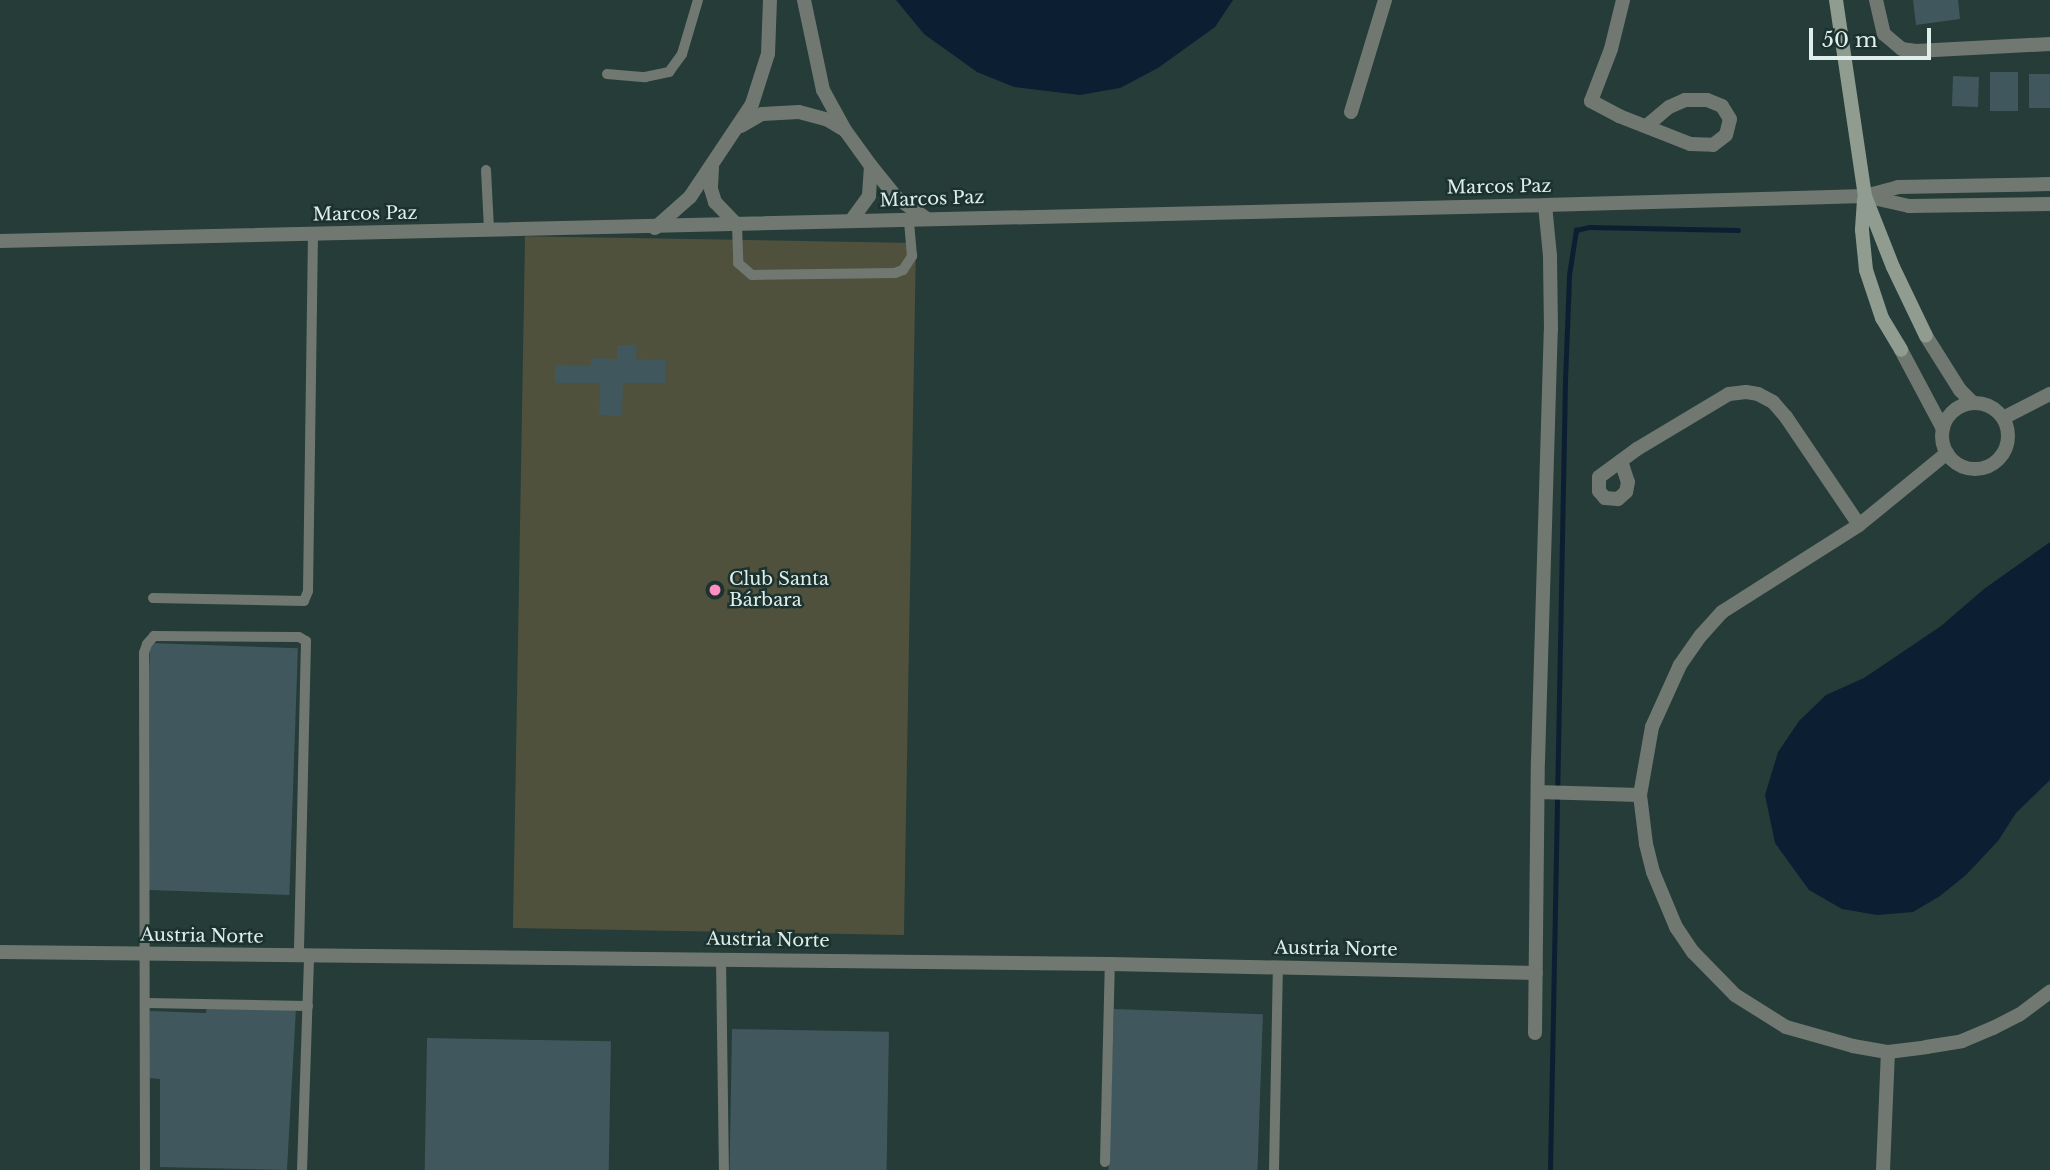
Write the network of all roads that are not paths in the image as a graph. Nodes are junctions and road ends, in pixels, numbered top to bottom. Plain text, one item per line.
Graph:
1 (698, 0) edge
2 (770, 0) edge
3 (804, 0) edge
4 (1385, 0) edge
5 (1623, 0) edge
6 (1836, 0) edge
7 (1876, 0) edge
8 (2050, 44) edge
9 (607, 74) dead end
10 (1351, 112) dead end
11 (1646, 126) junction
12 (740, 127) junction
13 (845, 130) junction
14 (712, 166) junction
15 (871, 166) junction
16 (486, 170) dead end
17 (2050, 184) edge
18 (1865, 195) junction
19 (2050, 204) edge
20 (1545, 205) junction
21 (928, 218) junction
22 (909, 219) junction
23 (851, 221) junction
24 (737, 225) junction
25 (655, 228) junction
26 (489, 230) junction
27 (313, 234) junction
28 (0, 241) edge
29 (2050, 394) edge
30 (1972, 403) junction
31 (2003, 418) junction
32 (1943, 429) junction
33 (1947, 453) junction
34 (1621, 461) dead end
35 (1859, 524) junction
36 (153, 598) dead end
37 (1543, 792) junction
38 (1640, 795) junction
39 (0, 952) edge
40 (145, 954) junction
41 (304, 957) junction
42 (721, 959) junction
43 (1110, 964) junction
44 (1278, 966) junction
45 (1536, 973) junction
46 (2050, 992) edge
47 (147, 1003) junction
48 (308, 1006) junction
49 (1535, 1033) dead end
50 (1888, 1052) junction
51 (1105, 1162) dead end
52 (145, 1170) edge
53 (302, 1170) edge
54 (724, 1170) edge
55 (1274, 1170) edge
56 (1883, 1170) edge

1 - 9 lane
2 - 12 street
3 - 13 street
4 - 10 street
5 - 11 street
6 - 18 street
7 - 8 street
11 - 11 street
12 - 13 street
12 - 14 street
13 - 15 street
14 - 24 street
14 - 25 street
15 - 21 street
15 - 23 street
16 - 26 lane
17 - 18 street
18 - 19 street
18 - 20 street, Marcos Paz
18 - 30 street
18 - 32 street
20 - 21 street, Marcos Paz
20 - 37 street
21 - 22 street, Marcos Paz
22 - 23 street, Marcos Paz
22 - 24 lane
23 - 24 street, Marcos Paz
24 - 25 street, Marcos Paz
25 - 26 street, Marcos Paz
26 - 27 street, Marcos Paz
27 - 28 street, Marcos Paz
27 - 36 lane
29 - 31 street
30 - 31 street
30 - 32 street
31 - 33 street
32 - 33 street
33 - 35 street
34 - 35 street
35 - 38 street
37 - 38 street
37 - 45 street
38 - 50 street
39 - 40 street, Austria Norte
40 - 41 street, Austria Norte
40 - 41 lane
40 - 47 lane
41 - 42 street, Austria Norte
41 - 48 lane
42 - 43 street, Austria Norte
42 - 54 lane
43 - 44 street, Austria Norte
43 - 51 lane
44 - 45 street, Austria Norte
44 - 55 lane
45 - 49 street
46 - 50 street
47 - 48 lane
47 - 52 lane
48 - 53 lane
50 - 56 street

